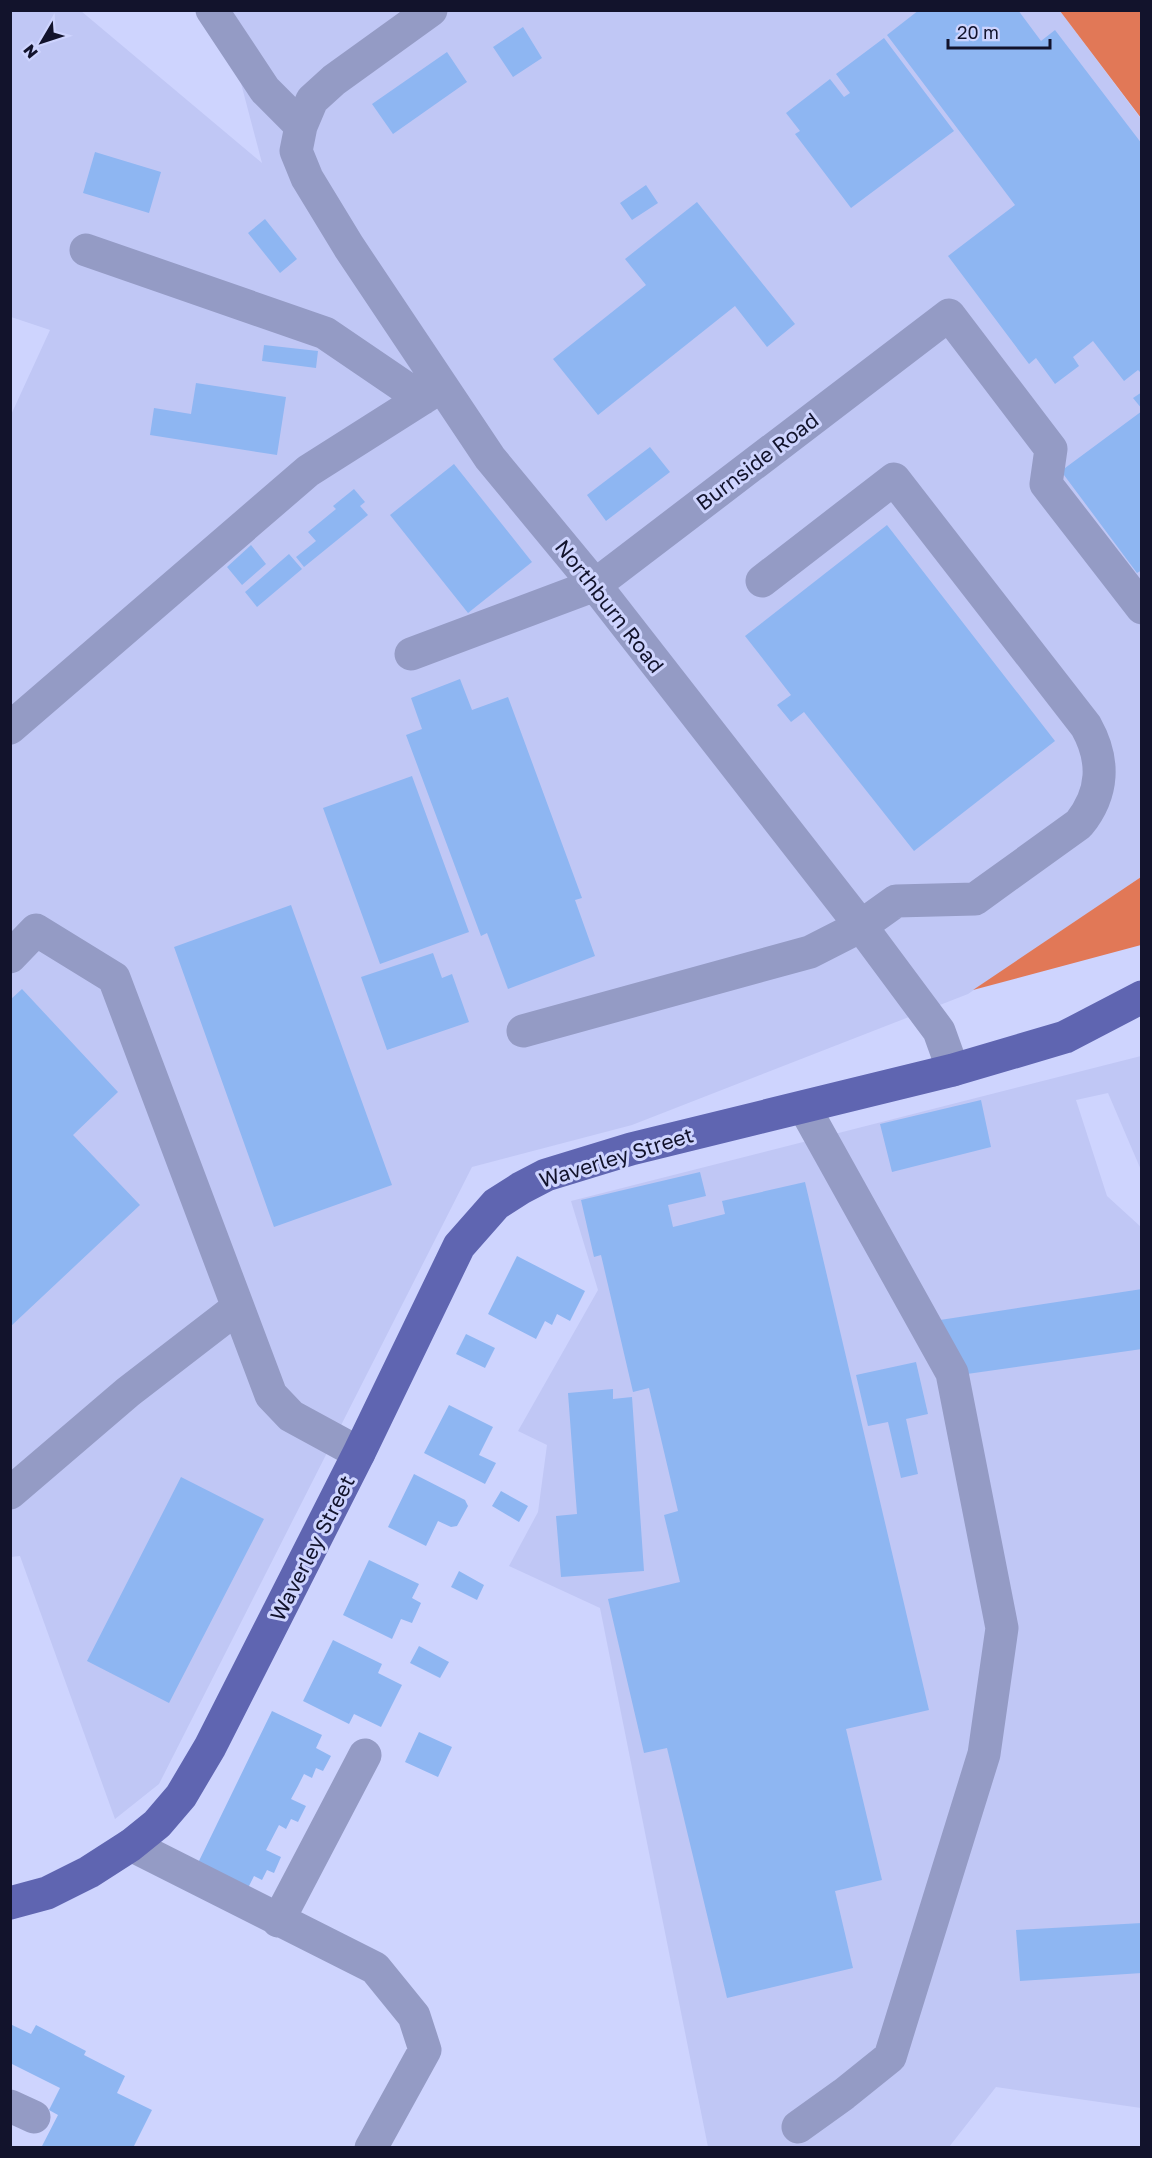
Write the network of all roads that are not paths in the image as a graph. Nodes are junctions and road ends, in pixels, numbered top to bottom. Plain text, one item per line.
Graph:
1 (212, 10) edge
2 (431, 10) edge
3 (301, 126) junction
4 (86, 250) dead end
5 (432, 393) junction
6 (762, 581) dead end
7 (595, 585) junction
8 (1142, 608) edge
9 (411, 654) dead end
10 (10, 728) edge
11 (861, 926) junction
12 (10, 957) edge
13 (1142, 997) edge
14 (523, 1031) dead end
15 (953, 1070) junction
16 (804, 1107) junction
17 (237, 1308) junction
18 (359, 1453) junction
19 (10, 1492) edge
20 (365, 1755) dead end
21 (131, 1845) junction
22 (10, 1903) edge
23 (278, 1921) junction
24 (798, 2127) dead end
25 (371, 2148) edge

1 - 3 street
2 - 3 street, Northburn Road
3 - 5 street, Northburn Road
4 - 5 street
5 - 7 street, Northburn Road
5 - 10 street
6 - 11 street
7 - 8 street, Burnside Road
7 - 9 street, Burnside Road
7 - 11 street, Northburn Road
11 - 14 street
11 - 15 street, Northburn Road
12 - 17 street
13 - 15 main road, Waverley Street
15 - 16 main road, Waverley Street
16 - 18 main road, Waverley Street
16 - 24 street
17 - 18 street
17 - 19 street
18 - 21 main road, Waverley Street
20 - 23 street
21 - 22 main road, Waverley Street
21 - 23 street
23 - 25 street

